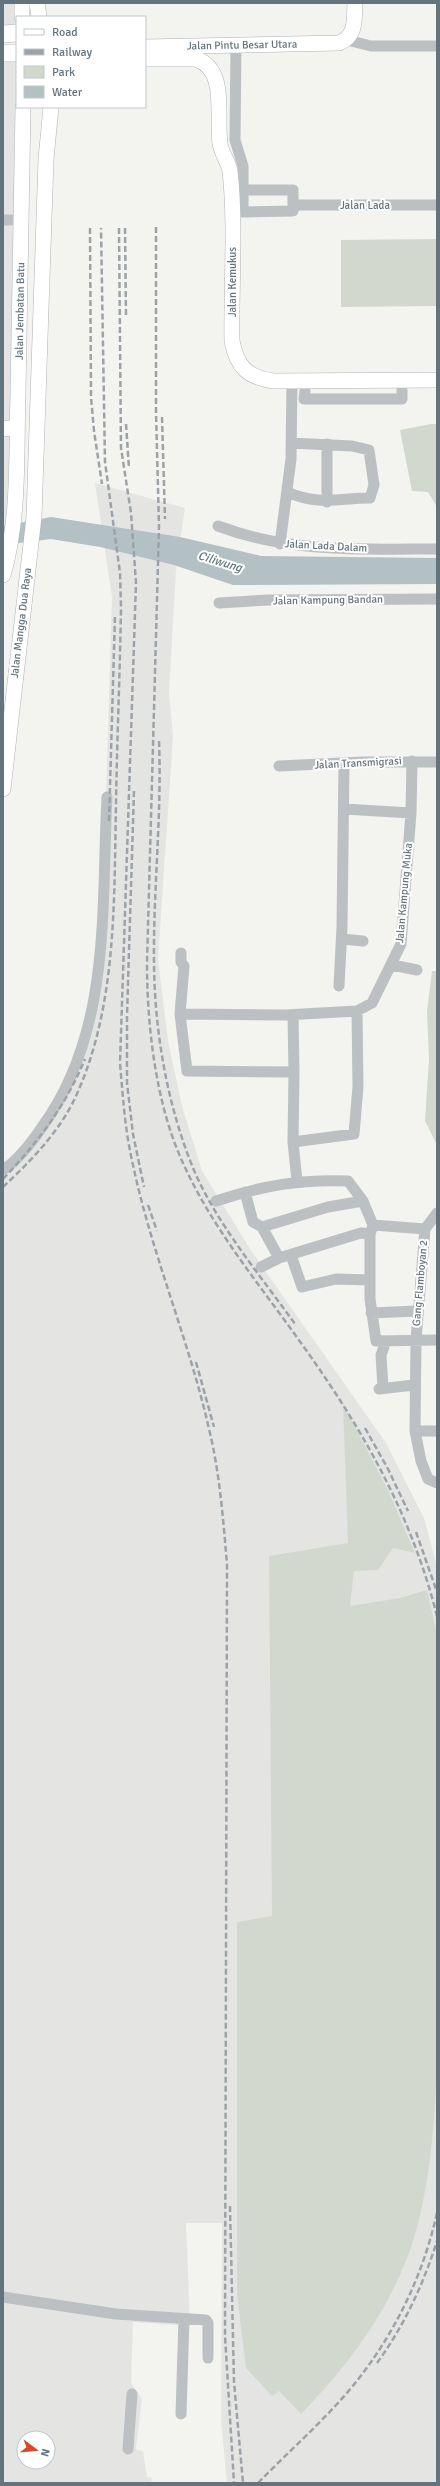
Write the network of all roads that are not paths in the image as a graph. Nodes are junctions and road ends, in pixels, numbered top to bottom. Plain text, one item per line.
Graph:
1 (355, 3) edge
2 (16, 33) edge
3 (3, 34) edge
4 (343, 41) junction
5 (236, 45) junction
6 (204, 46) junction
7 (437, 46) edge
8 (146, 47) edge
9 (3, 53) edge
10 (16, 53) edge
11 (146, 59) edge
12 (203, 61) junction
13 (23, 108) edge
14 (43, 108) edge
15 (51, 108) edge
16 (46, 159) junction
17 (243, 184) junction
18 (293, 205) junction
19 (437, 205) edge
20 (3, 220) edge
21 (22, 220) junction
22 (437, 380) edge
23 (292, 381) junction
24 (402, 390) dead end
25 (305, 391) dead end
26 (10, 428) edge
27 (291, 443) junction
28 (327, 444) junction
29 (287, 492) junction
30 (327, 502) junction
31 (218, 526) dead end
32 (280, 544) junction
33 (437, 549) edge
34 (30, 553) joint
35 (6, 562) edge
36 (437, 599) edge
37 (219, 603) dead end
38 (412, 761) junction
39 (437, 762) edge
40 (344, 763) junction
41 (279, 766) dead end
42 (3, 789) edge
43 (107, 797) dead end
44 (344, 809) junction
45 (411, 813) junction
46 (342, 939) junction
47 (363, 941) dead end
48 (181, 953) dead end
49 (392, 965) junction
50 (417, 970) dead end
51 (339, 986) dead end
52 (357, 1011) junction
53 (180, 1014) junction
54 (293, 1015) junction
55 (294, 1072) junction
56 (293, 1142) junction
57 (3, 1170) edge
58 (297, 1182) junction
59 (245, 1192) junction
60 (216, 1201) dead end
61 (363, 1201) junction
62 (437, 1213) edge
63 (262, 1227) junction
64 (371, 1229) junction
65 (425, 1229) junction
66 (291, 1255) junction
67 (279, 1258) junction
68 (261, 1267) dead end
69 (370, 1280) junction
70 (417, 1312) junction
71 (371, 1313) junction
72 (416, 1340) junction
73 (437, 1340) edge
74 (386, 1341) junction
75 (414, 1385) junction
76 (415, 1431) junction
77 (437, 1431) edge
78 (437, 1483) edge
79 (3, 2297) edge
80 (184, 2319) junction
81 (208, 2358) dead end
82 (132, 2394) dead end
83 (181, 2414) dead end
84 (128, 2449) dead end

1 - 4 main road
2 - 3 main road
4 - 5 main road, Jalan Pintu Besar Utara
4 - 7 street, Jalan Pintu Besar Utara
5 - 6 main road, Jalan Pintu Besar Utara
5 - 17 street
6 - 8 main road, Jalan Pintu Besar Utara
6 - 12 main road
9 - 10 main road
11 - 12 main road
12 - 23 main road, Jalan Kemukus
13 - 21 main road, Jalan Jembatan Batu
14 - 16 main road
15 - 16 main road
16 - 34 main road, Jalan Jembatan Batu
17 - 18 street
17 - 18 street, Jalan Lada
18 - 19 street, Jalan Lada
20 - 21 street
21 - 26 main road, Jalan Jembatan Batu
22 - 23 main road, Jalan Kemukus
23 - 27 street
24 - 25 street
26 - 35 main road, Jalan Jembatan Batu
27 - 28 street
27 - 29 street
28 - 30 street
28 - 30 street
29 - 30 street
29 - 32 street
31 - 32 street, Jalan Lada Dalam
32 - 33 street, Jalan Lada Dalam
34 - 42 main road, Jalan Mangga Dua Raya
36 - 37 street, Jalan Kampung Bandan
38 - 39 street, Jalan Transmigrasi
38 - 40 street, Jalan Transmigrasi
38 - 45 street, Jalan Kampung Muka
40 - 41 street, Jalan Transmigrasi
40 - 44 street
43 - 57 street
44 - 45 street
44 - 46 street
45 - 49 street, Jalan Kampung Muka
46 - 47 street
46 - 51 street
48 - 53 street
49 - 50 street
49 - 52 street, Jalan Kampung Muka
52 - 54 street
52 - 56 street
53 - 54 street
53 - 55 street
54 - 55 street
55 - 56 street
56 - 58 street
58 - 59 street
58 - 61 street
59 - 60 street
59 - 63 street
61 - 63 street
61 - 64 street
62 - 65 street
63 - 67 street
64 - 65 street
64 - 66 street
64 - 69 street
65 - 70 street, Gang Flamboyan 2
66 - 67 street
66 - 69 street
67 - 68 street
69 - 71 street
70 - 71 street
70 - 72 street, Gang Flamboyan 2
71 - 74 street
72 - 73 street, Gang Flamboyan 2
72 - 74 street
72 - 75 street
74 - 75 street
75 - 76 street
76 - 77 street
76 - 78 street
79 - 80 street
80 - 81 street
80 - 83 street
82 - 84 street

